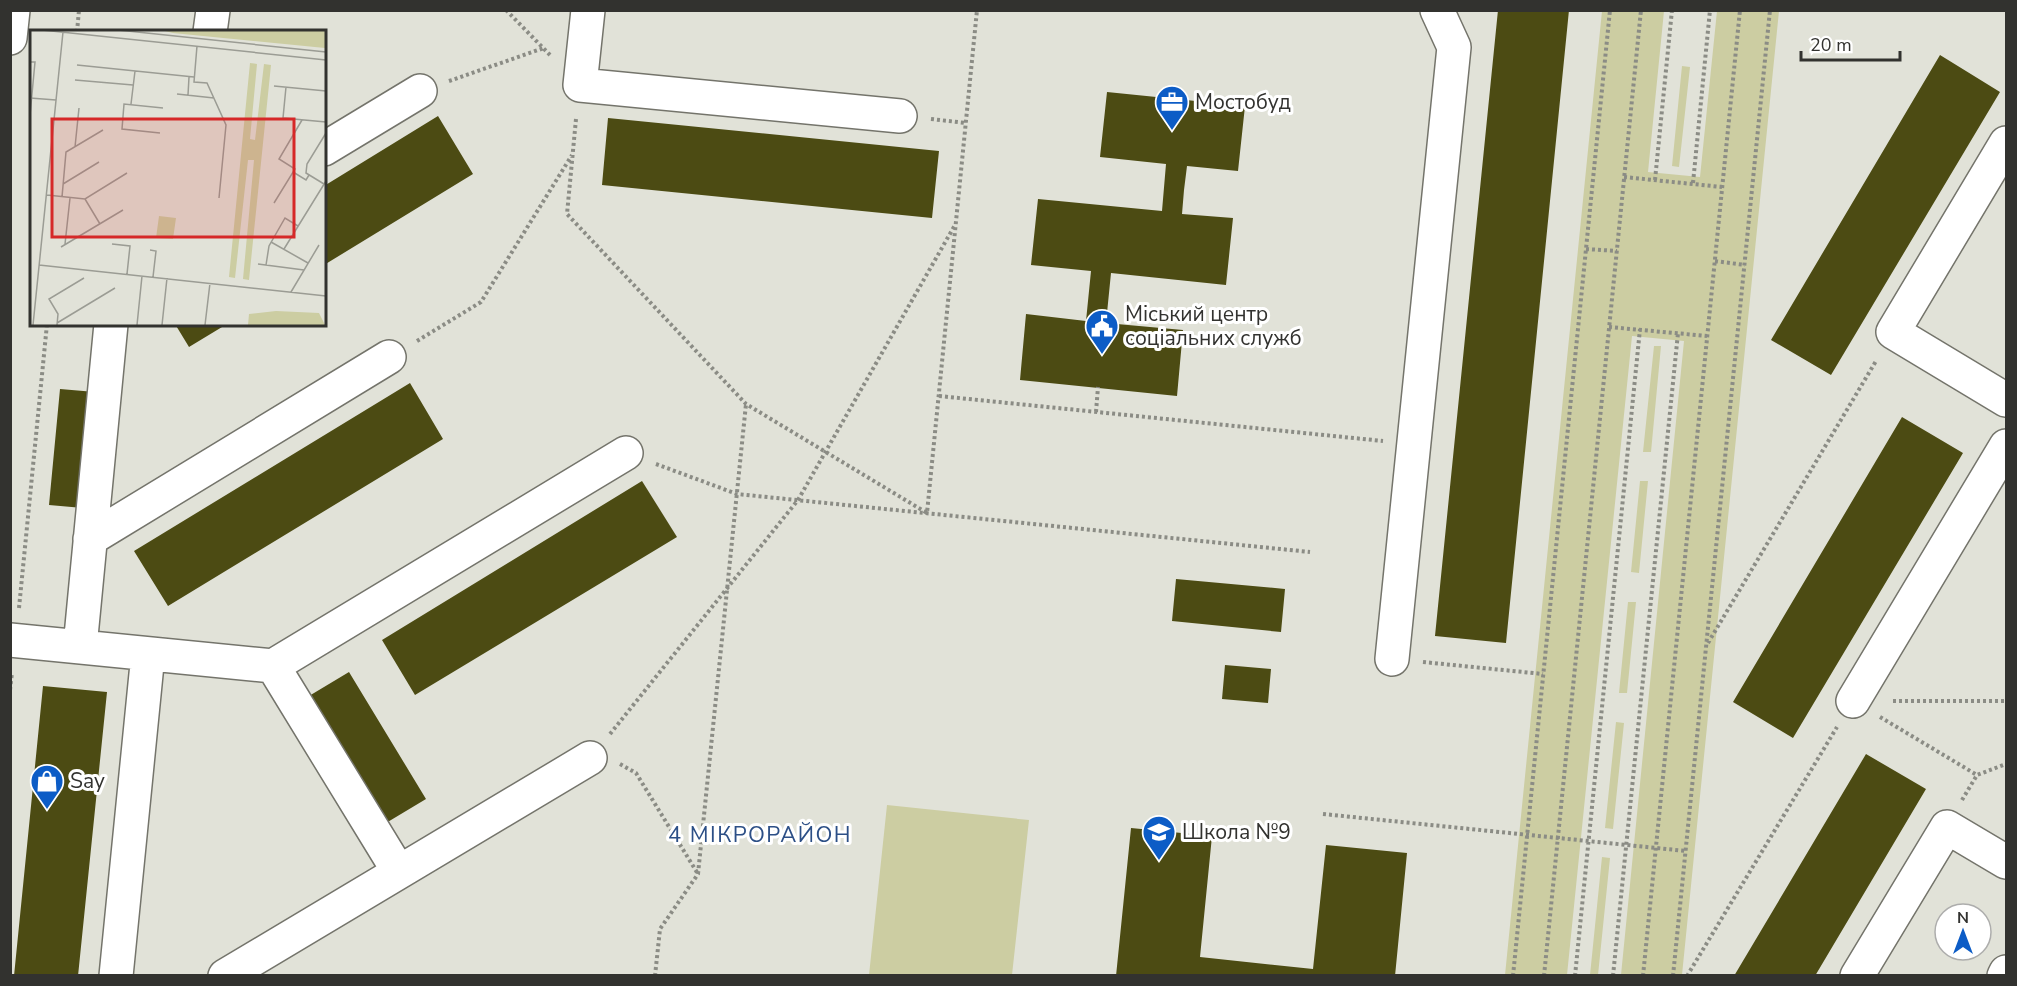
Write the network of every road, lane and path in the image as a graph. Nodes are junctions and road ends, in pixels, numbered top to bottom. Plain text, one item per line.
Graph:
1 (13, 10) edge
2 (79, 10) edge
3 (213, 10) edge
4 (506, 10) edge
5 (977, 10) edge
6 (1437, 10) edge
7 (1610, 10) edge
8 (1641, 10) edge
9 (1672, 10) edge
10 (1710, 10) edge
11 (1740, 10) edge
12 (1770, 10) edge
13 (587, 22) edge
14 (77, 30) edge
15 (210, 30) edge
16 (10, 38) edge
17 (544, 48) junction
18 (580, 85) junction
19 (420, 91) joint
20 (900, 116) dead end
21 (2007, 143) edge
22 (326, 148) edge
23 (573, 155) junction
24 (1624, 177) junction
25 (1655, 180) junction
26 (1693, 183) junction
27 (1722, 187) junction
28 (956, 222) junction
29 (1586, 249) junction
30 (1617, 251) junction
31 (1715, 261) junction
32 (1745, 265) junction
33 (47, 326) edge
34 (111, 326) edge
35 (1609, 327) junction
36 (1640, 329) junction
37 (1893, 332) junction
38 (1678, 333) junction
39 (1707, 336) junction
40 (389, 357) joint
41 (1098, 387) dead end
42 (939, 396) junction
43 (2007, 400) edge
44 (746, 404) junction
45 (1096, 412) junction
46 (1414, 444) junction
47 (2007, 446) edge
48 (825, 452) junction
49 (626, 453) joint
50 (736, 494) junction
51 (798, 500) junction
52 (927, 513) junction
53 (90, 540) junction
54 (1310, 552) dead end
55 (727, 587) junction
56 (13, 640) edge
57 (1706, 645) junction
58 (80, 647) junction
59 (148, 654) junction
60 (1392, 659) joint
61 (273, 666) junction
62 (1543, 675) junction
63 (10, 690) edge
64 (2007, 700) edge
65 (1853, 701) junction
66 (590, 758) joint
67 (2007, 764) edge
68 (636, 773) dead end
69 (1323, 814) dead end
70 (1527, 835) junction
71 (1558, 838) junction
72 (1589, 841) junction
73 (1626, 845) junction
74 (1656, 848) junction
75 (1686, 851) junction
76 (2007, 862) edge
77 (399, 872) junction
78 (698, 874) junction
79 (116, 975) edge
80 (225, 975) edge
81 (655, 975) edge
82 (1513, 975) edge
83 (1544, 975) edge
84 (1575, 975) edge
85 (1613, 975) edge
86 (1643, 975) edge
87 (1673, 975) edge
88 (1688, 975) edge
89 (1857, 975) edge

1 - 16 main road
2 - 14 path
3 - 15 main road
4 - 17 path
5 - 28 path
6 - 46 main road
7 - 29 path
8 - 24 path
9 - 25 path
10 - 26 path
11 - 27 path
12 - 32 path
13 - 17 path
13 - 18 main road
17 - 18 path
17 - 19 path
18 - 20 main road
18 - 23 path
19 - 22 main road
21 - 37 main road
23 - 40 path
23 - 44 path
24 - 25 path
24 - 30 path
25 - 26 path
26 - 27 path
27 - 31 path
28 - 42 path
28 - 48 path
29 - 30 path
29 - 62 path
30 - 35 path
31 - 32 path
31 - 39 path
32 - 57 path
33 - 56 path
34 - 53 main road
35 - 36 path
35 - 71 path
36 - 38 path
36 - 72 path
37 - 43 main road
37 - 57 path
38 - 39 path
38 - 73 path
39 - 74 path
40 - 53 main road
41 - 45 path
42 - 45 path
42 - 52 path
44 - 48 path
44 - 50 path
45 - 46 path
46 - 60 main road
47 - 65 main road
48 - 51 path
48 - 52 path
49 - 50 path
49 - 61 main road
50 - 51 path
50 - 55 path
51 - 52 path
51 - 55 path
52 - 54 path
53 - 58 main road
55 - 66 path
55 - 78 path
56 - 58 main road
56 - 63 path
57 - 75 path
58 - 59 main road
59 - 61 main road
59 - 79 main road
60 - 62 path
61 - 77 main road
62 - 70 path
64 - 65 path
65 - 67 path
65 - 88 path
66 - 77 main road
68 - 78 path
69 - 70 path
70 - 71 path
70 - 82 path
71 - 72 path
71 - 83 path
72 - 73 path
72 - 84 path
73 - 74 path
73 - 85 path
74 - 75 path
74 - 86 path
75 - 87 path
76 - 89 main road
77 - 80 main road
78 - 81 path

